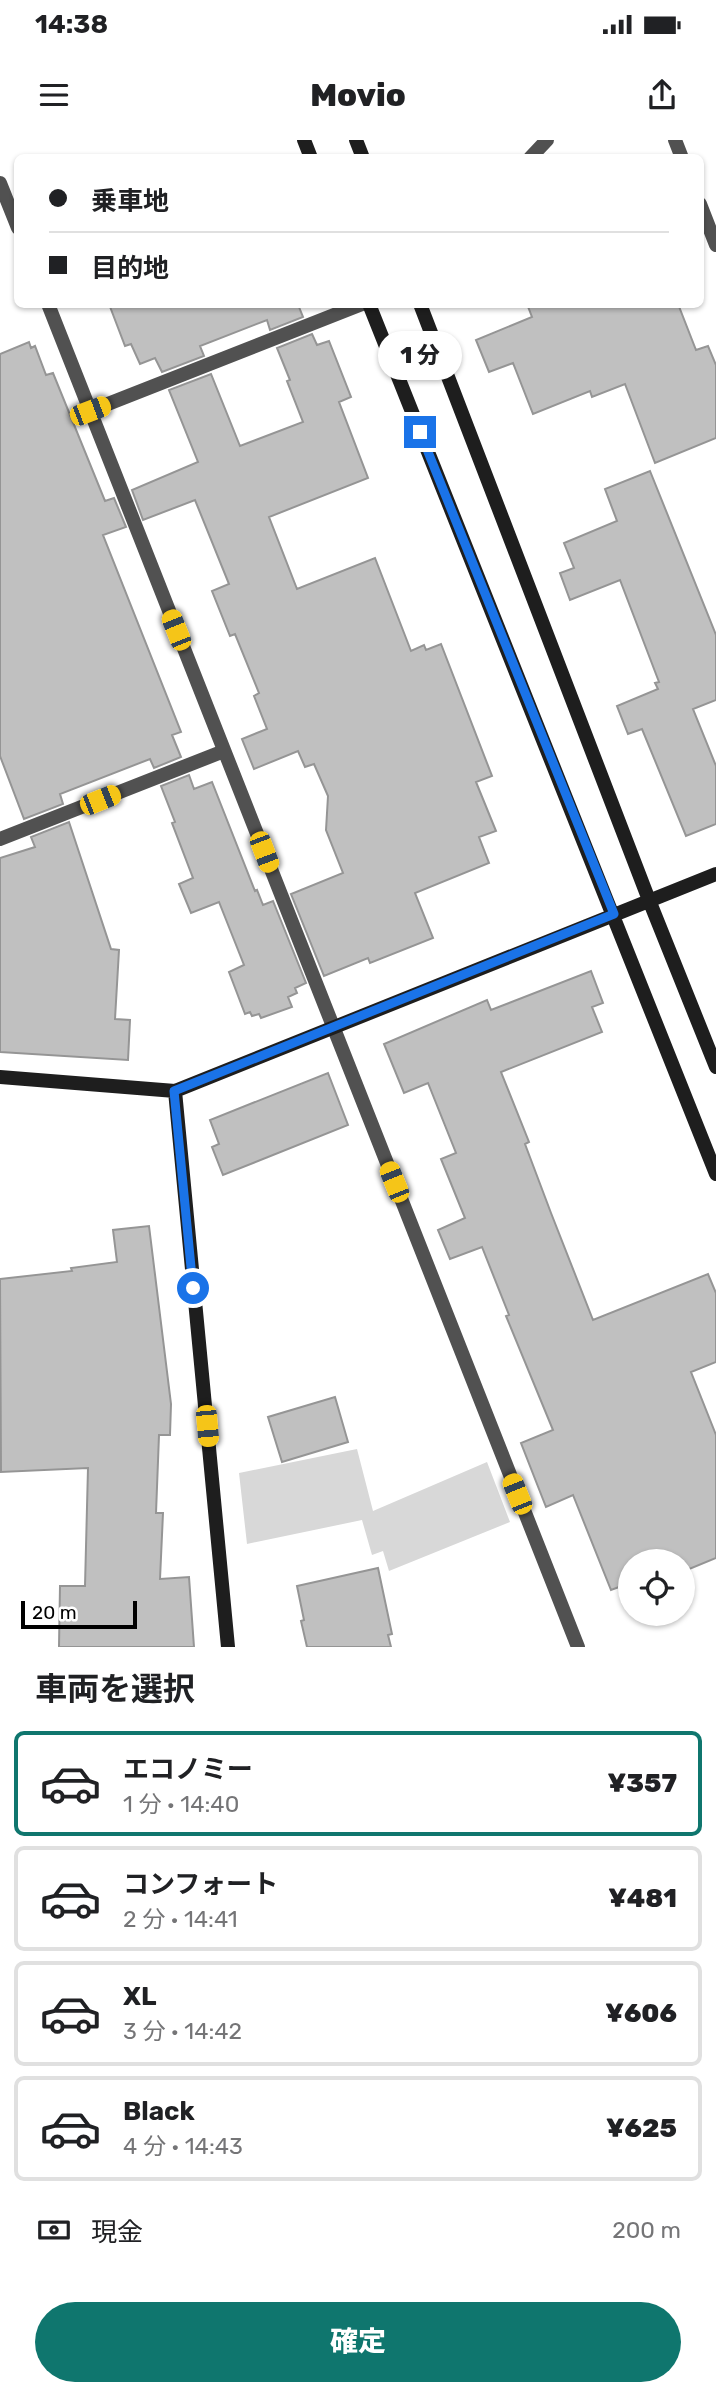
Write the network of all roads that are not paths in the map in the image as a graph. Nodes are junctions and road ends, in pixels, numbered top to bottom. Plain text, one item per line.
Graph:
1 (547, 140) edge
2 (534, 154) edge
3 (0, 183) edge
4 (704, 214) edge
5 (14, 218) edge
6 (716, 245) edge
7 (50, 308) edge
8 (352, 308) edge
9 (371, 308) edge
10 (422, 308) edge
11 (90, 411) junction
12 (224, 751) junction
13 (0, 839) edge
14 (716, 874) edge
15 (649, 900) junction
16 (614, 914) junction
17 (333, 1027) junction
18 (716, 1067) edge
19 (0, 1077) edge
20 (174, 1091) junction
21 (716, 1174) edge
22 (228, 1647) edge
23 (578, 1647) edge

1 - 2 street
3 - 5 street
4 - 6 street
7 - 11 street
8 - 11 street
9 - 16 street
10 - 15 street
11 - 12 street
12 - 13 street
12 - 17 street
14 - 15 street
15 - 16 street
15 - 18 street
16 - 17 street
16 - 21 street
17 - 20 street
17 - 23 street
19 - 20 street
20 - 22 street

